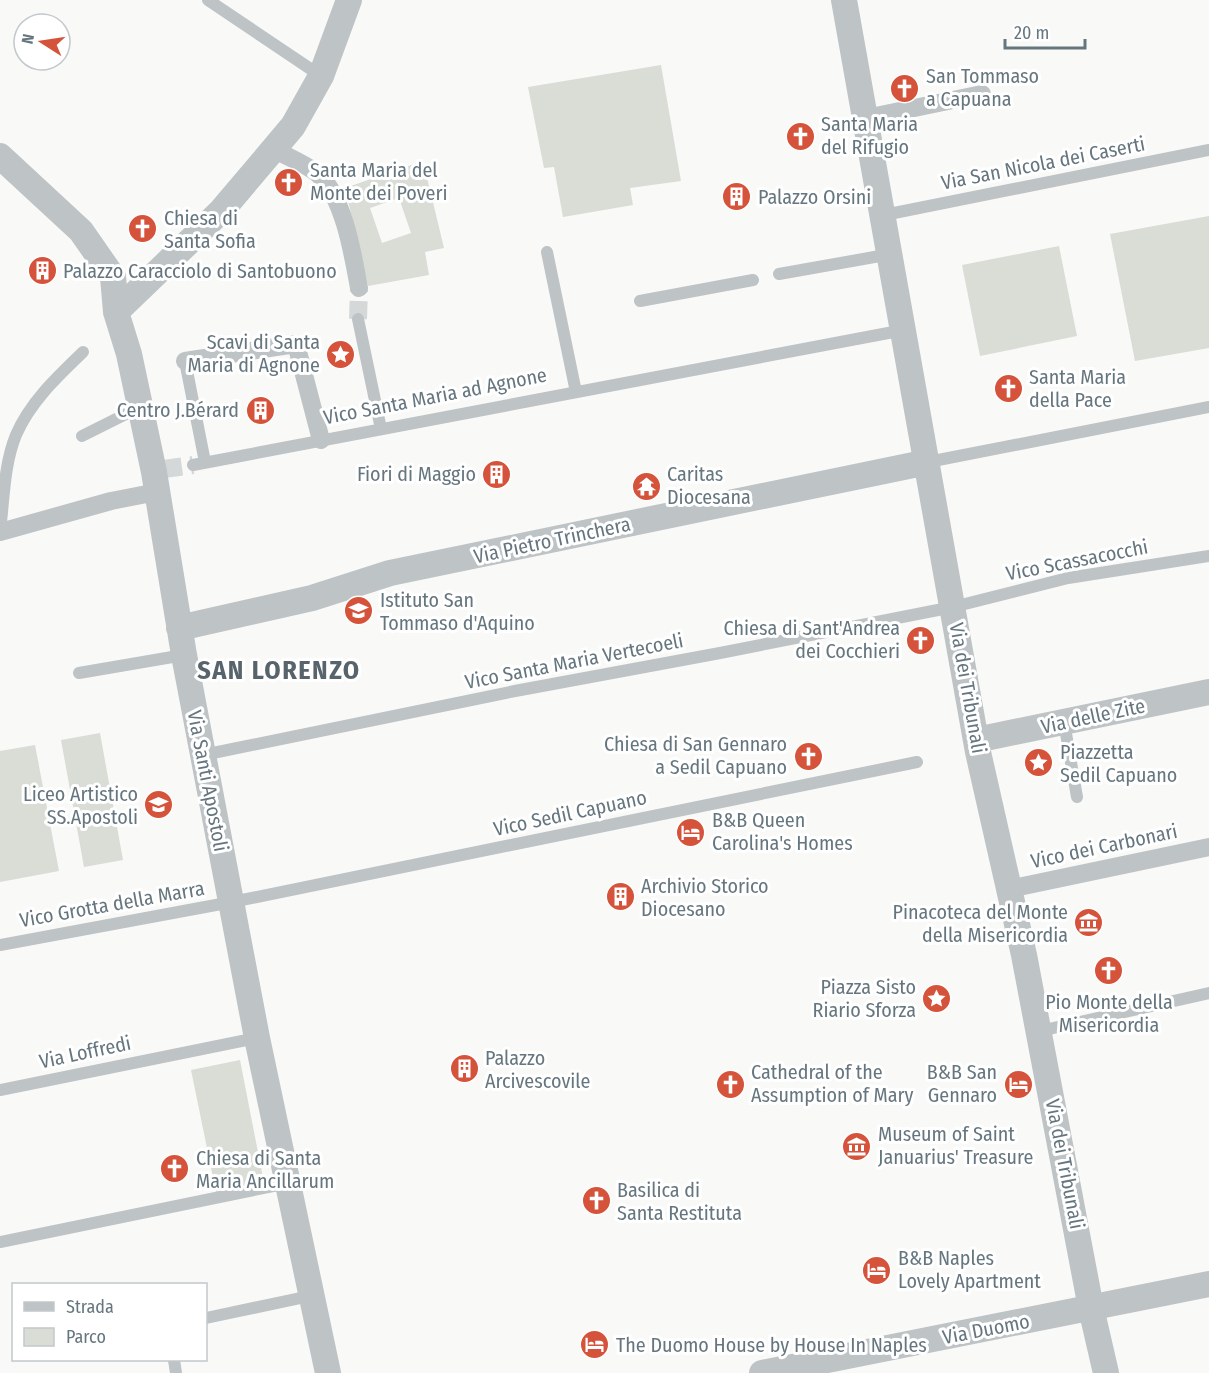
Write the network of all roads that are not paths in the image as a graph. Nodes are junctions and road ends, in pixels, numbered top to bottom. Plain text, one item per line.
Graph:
1 (208, 0) edge
2 (350, 0) edge
3 (844, 0) edge
4 (321, 76) junction
5 (982, 94) dead end
6 (866, 118) junction
7 (274, 149) junction
8 (1209, 150) edge
9 (0, 156) edge
10 (884, 215) junction
11 (547, 252) dead end
12 (891, 254) junction
13 (779, 274) dead end
14 (753, 280) dead end
15 (359, 288) tunnel mouth
16 (640, 301) dead end
17 (116, 312) junction
18 (358, 319) tunnel mouth
19 (904, 330) junction
20 (83, 352) dead end
21 (185, 361) joint
22 (576, 392) junction
23 (140, 407) junction
24 (1209, 407) edge
25 (381, 429) junction
26 (82, 436) dead end
27 (321, 440) junction
28 (928, 462) junction
29 (158, 478) junction
30 (0, 531) edge
31 (1209, 556) edge
32 (953, 607) junction
33 (179, 628) junction
34 (184, 655) junction
35 (79, 673) dead end
36 (1209, 692) edge
37 (1064, 722) junction
38 (975, 748) junction
39 (203, 755) junction
40 (917, 762) dead end
41 (1077, 797) dead end
42 (1209, 847) edge
43 (1009, 889) junction
44 (232, 902) junction
45 (0, 945) edge
46 (1209, 993) edge
47 (1040, 1031) junction
48 (257, 1038) junction
49 (0, 1090) edge
50 (288, 1183) junction
51 (0, 1242) edge
52 (1209, 1284) edge
53 (310, 1296) junction
54 (1091, 1308) junction
55 (207, 1318) edge
56 (328, 1373) edge
57 (762, 1373) edge
58 (1106, 1373) edge

1 - 4 lane
2 - 4 street
3 - 6 street, Via dei Tribunali
4 - 7 street
5 - 6 street
6 - 10 street, Via dei Tribunali
7 - 15 street
7 - 17 street
8 - 10 lane, Via San Nicola dei Caserti
9 - 17 street, Via Santi Apostoli
10 - 12 street, Via dei Tribunali
11 - 22 lane
12 - 13 lane
12 - 19 street, Via dei Tribunali
14 - 16 lane
17 - 23 street, Via Santi Apostoli
18 - 25 lane
19 - 22 lane, Vico Santa Maria ad Agnone
19 - 28 street, Via dei Tribunali
20 - 30 lane
21 - 27 street
21 - 27 lane, Vico Santa Maria ad Agnone
22 - 25 lane, Vico Santa Maria ad Agnone
23 - 26 lane
23 - 29 street, Via Santi Apostoli
24 - 28 lane
25 - 27 lane, Vico Santa Maria ad Agnone
28 - 32 street, Via dei Tribunali
28 - 33 street, Via Pietro Trinchera
29 - 30 street
29 - 33 street, Via Santi Apostoli
31 - 32 lane, Vico Scassacocchi
32 - 38 street, Via dei Tribunali
32 - 39 lane, Vico Santa Maria Vertecoeli
33 - 34 street, Via Santi Apostoli
34 - 35 lane
34 - 39 street, Via Santi Apostoli
36 - 37 street, Via delle Zite
37 - 38 street, Via delle Zite
37 - 41 lane
38 - 43 street, Via dei Tribunali
39 - 44 street, Via Santi Apostoli
40 - 44 lane, Vico Sedil Capuano
42 - 43 street, Vico dei Carbonari
43 - 47 street, Via dei Tribunali
44 - 45 lane, Vico Grotta della Marra
44 - 48 street, Via Santi Apostoli
46 - 47 lane
47 - 54 street, Via dei Tribunali
48 - 49 lane, Via Loffredi
48 - 50 street, Via Santi Apostoli
50 - 51 lane
50 - 53 street, Via Santi Apostoli
52 - 54 street, Via Duomo
53 - 55 lane
53 - 56 street, Via Santi Apostoli
54 - 57 street, Via Duomo
54 - 58 street, Via dei Tribunali

